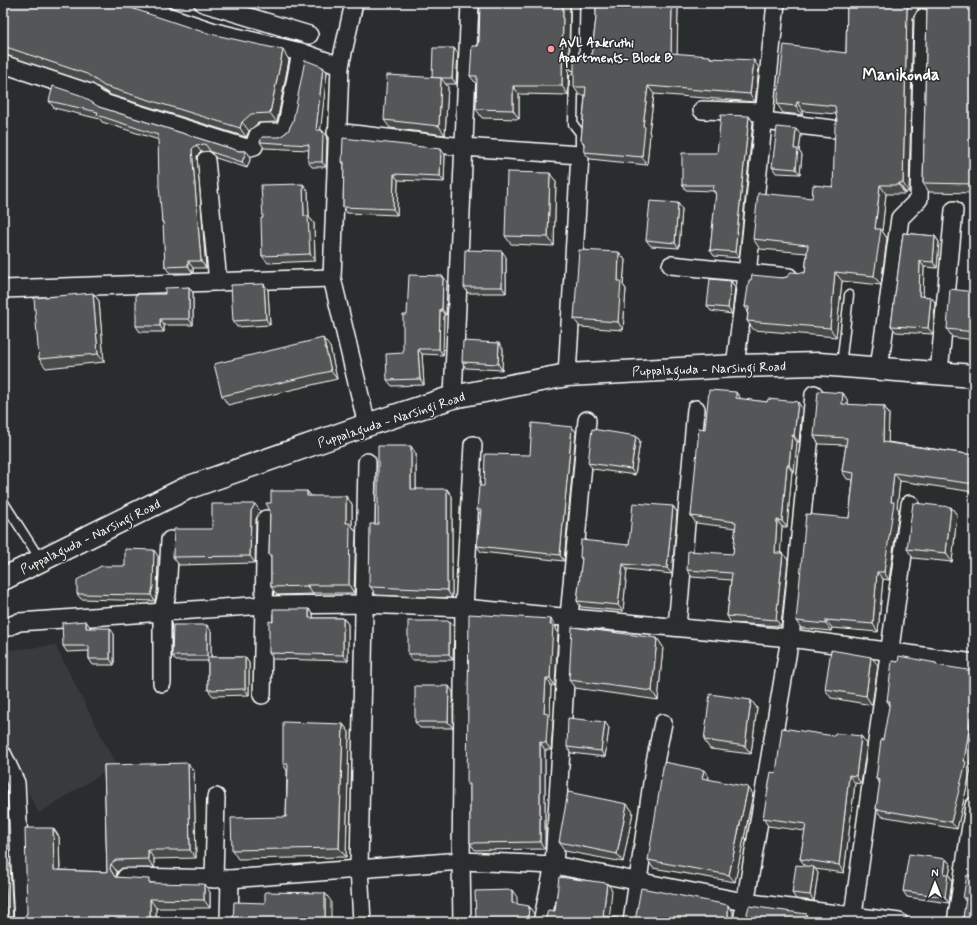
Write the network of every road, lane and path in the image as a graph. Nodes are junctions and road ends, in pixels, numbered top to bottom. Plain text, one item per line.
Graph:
1 (121, 3) edge
2 (203, 3) edge
3 (354, 3) edge
4 (470, 3) edge
5 (575, 3) edge
6 (776, 3) edge
7 (924, 18) edge
8 (309, 35) dead end
9 (301, 52) junction
10 (3, 64) edge
11 (340, 66) junction
12 (702, 110) dead end
13 (764, 116) junction
14 (833, 129) edge
15 (336, 132) junction
16 (463, 147) junction
17 (580, 155) junction
18 (206, 160) dead end
19 (954, 210) dead end
20 (671, 265) dead end
21 (748, 274) junction
22 (789, 277) edge
23 (332, 278) junction
24 (218, 282) junction
25 (3, 289) edge
26 (849, 295) dead end
27 (735, 366) junction
28 (841, 366) junction
29 (879, 368) junction
30 (938, 373) junction
31 (567, 375) junction
32 (974, 376) edge
33 (814, 394) dead end
34 (453, 397) junction
35 (696, 409) dead end
36 (587, 420) dead end
37 (367, 425) junction
38 (473, 445) dead end
39 (367, 462) dead end
40 (3, 501) edge
41 (910, 504) dead end
42 (266, 519) edge
43 (170, 540) dead end
44 (41, 560) junction
45 (3, 579) edge
46 (363, 604) junction
47 (264, 605) junction
48 (464, 608) junction
49 (162, 614) junction
50 (569, 617) junction
51 (677, 627) junction
52 (3, 629) edge
53 (790, 638) junction
54 (891, 651) junction
55 (974, 663) edge
56 (162, 683) dead end
57 (262, 695) dead end
58 (663, 723) dead end
59 (3, 754) edge
60 (216, 797) dead end
61 (974, 806) edge
62 (461, 861) junction
63 (554, 866) junction
64 (359, 867) junction
65 (126, 877) edge
66 (222, 879) junction
67 (639, 882) junction
68 (744, 902) junction
69 (853, 919) edge
70 (23, 922) edge
71 (229, 922) edge
72 (362, 922) edge
73 (462, 922) edge
74 (542, 922) edge
75 (632, 922) edge
76 (742, 922) edge
77 (899, 922) edge
78 (956, 922) edge

1 - 9 street
2 - 8 street
3 - 11 street
4 - 16 street
5 - 17 lane
6 - 13 street
7 - 29 street
9 - 10 street
9 - 11 street
11 - 15 street
12 - 13 street
13 - 14 street
13 - 21 street
15 - 16 street
15 - 23 street
16 - 17 street
16 - 34 street
17 - 31 street
18 - 24 street
19 - 30 street
20 - 21 street
21 - 22 street
21 - 27 street
23 - 24 street
23 - 37 street
24 - 25 street
26 - 28 lane
27 - 28 street, Puppalaguda - Narsingi Road
27 - 31 street, Puppalaguda - Narsingi Road
28 - 29 street, Puppalaguda - Narsingi Road
29 - 30 street, Puppalaguda - Narsingi Road
30 - 32 street, Puppalaguda - Narsingi Road
31 - 34 street, Puppalaguda - Narsingi Road
33 - 53 street
34 - 37 street, Puppalaguda - Narsingi Road
35 - 51 street
36 - 50 street
37 - 44 street, Puppalaguda - Narsingi Road
38 - 48 street
39 - 46 street
40 - 44 lane
41 - 54 street
42 - 47 street
43 - 49 street
44 - 45 street, Puppalaguda - Narsingi Road
46 - 47 street
46 - 48 street
46 - 64 street
47 - 49 street
47 - 57 street
48 - 50 street
48 - 62 street
49 - 52 street
49 - 56 street
50 - 51 street
50 - 63 street
51 - 53 street
53 - 54 street
53 - 68 street
54 - 55 street
54 - 69 street
58 - 67 street
59 - 70 street
60 - 66 street
61 - 78 street
62 - 63 street
62 - 64 street
62 - 73 street
63 - 67 street
63 - 74 street
64 - 66 street
64 - 72 street
65 - 66 street
66 - 71 street
67 - 68 street
67 - 75 street
68 - 69 street
68 - 76 street
69 - 77 street

